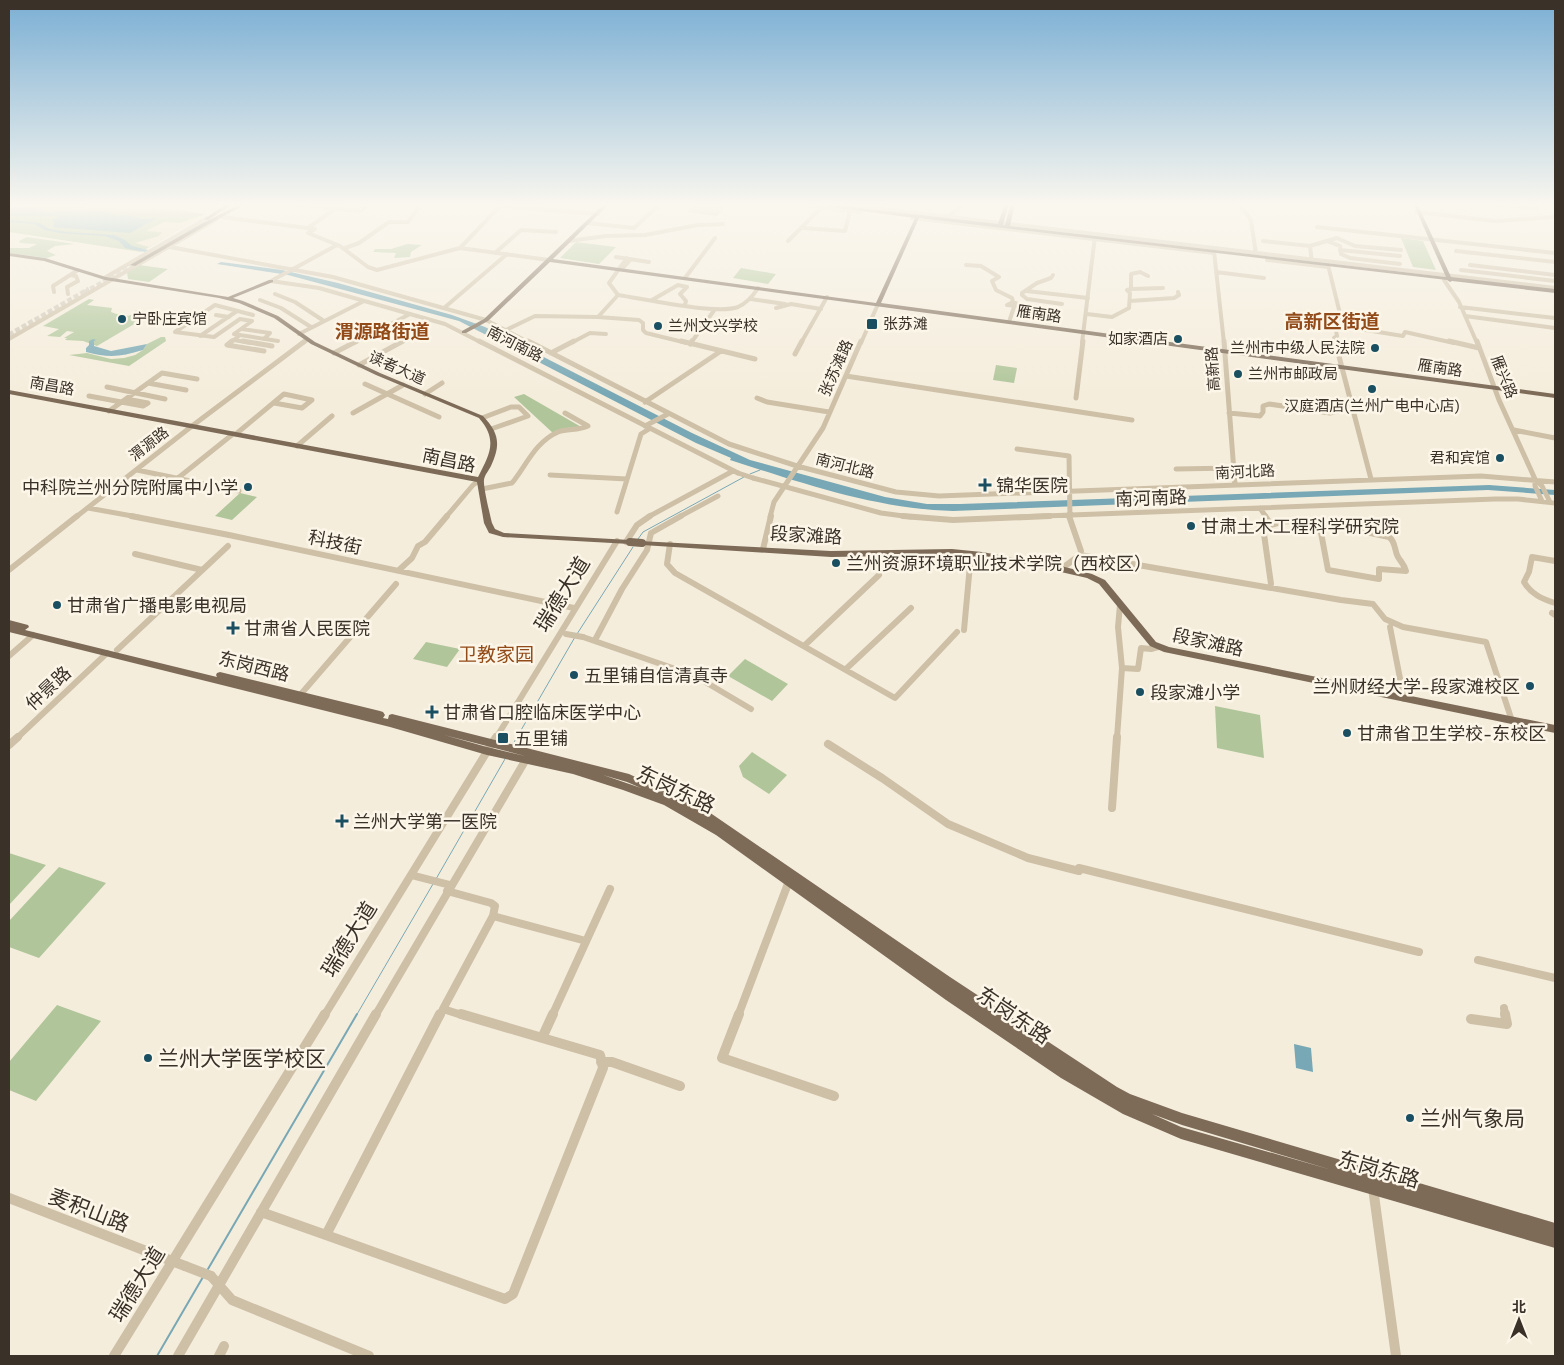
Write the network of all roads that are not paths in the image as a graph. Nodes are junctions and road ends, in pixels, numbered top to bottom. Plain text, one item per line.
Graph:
1 (1328, 266) edge
2 (67, 267) edge
3 (128, 267) edge
4 (130, 267) edge
5 (279, 267) edge
6 (296, 267) edge
7 (370, 267) edge
8 (389, 267) edge
9 (492, 267) edge
10 (542, 267) edge
11 (601, 267) edge
12 (621, 267) edge
13 (695, 267) edge
14 (895, 267) edge
15 (982, 267) edge
16 (1092, 267) edge
17 (1140, 267) edge
18 (1215, 267) edge
19 (1335, 267) edge
20 (1357, 267) edge
21 (1441, 267) edge
22 (1484, 267) edge
23 (292, 269) junction
24 (619, 269) junction
25 (78, 270) junction
26 (1461, 270) dead end
27 (1140, 272) junction
28 (1216, 272) junction
29 (1392, 274) dead end
30 (70, 275) junction
31 (1052, 275) dead end
32 (1555, 275) edge
33 (1148, 276) dead end
34 (105, 278) junction
35 (1264, 278) dead end
36 (1446, 278) junction
37 (1526, 278) junction
38 (112, 279) junction
39 (687, 279) junction
40 (271, 281) junction
41 (1555, 281) edge
42 (1531, 285) junction
43 (682, 286) junction
44 (758, 288) junction
45 (1164, 288) dead end
46 (1131, 289) junction
47 (1026, 291) junction
48 (1555, 291) edge
49 (54, 292) dead end
50 (1178, 292) dead end
51 (68, 294) dead end
52 (275, 294) dead end
53 (618, 295) junction
54 (229, 298) junction
55 (827, 298) junction
56 (1088, 298) junction
57 (751, 299) junction
58 (260, 300) dead end
59 (652, 300) junction
60 (364, 301) junction
61 (1130, 301) junction
62 (791, 304) junction
63 (878, 304) junction
64 (1062, 304) dead end
65 (685, 305) junction
66 (1460, 306) junction
67 (444, 308) junction
68 (776, 308) dead end
69 (821, 308) junction
70 (262, 310) junction
71 (714, 310) junction
72 (237, 311) junction
73 (410, 314) junction
74 (1086, 314) junction
75 (216, 315) dead end
76 (253, 315) junction
77 (1465, 316) junction
78 (227, 317) junction
79 (598, 317) junction
80 (1555, 318) edge
81 (240, 319) junction
82 (246, 320) junction
83 (324, 321) junction
84 (484, 321) junction
85 (1007, 322) junction
86 (1343, 326) junction
87 (311, 327) junction
88 (1555, 328) edge
89 (242, 329) junction
90 (506, 330) junction
91 (422, 332) dead end
92 (464, 332) junction
93 (1084, 332) junction
94 (9, 334) edge
95 (299, 334) junction
96 (606, 334) dead end
97 (240, 335) junction
98 (200, 336) junction
99 (9, 339) edge
100 (264, 339) junction
101 (234, 340) junction
102 (307, 340) junction
103 (278, 341) dead end
104 (690, 344) junction
105 (272, 346) dead end
106 (1479, 348) junction
107 (264, 351) dead end
108 (721, 351) junction
109 (1225, 351) junction
110 (334, 353) junction
111 (551, 353) junction
112 (795, 354) dead end
113 (755, 359) dead end
114 (359, 365) junction
115 (1342, 367) junction
116 (846, 376) junction
117 (197, 380) dead end
118 (148, 383) junction
119 (442, 383) dead end
120 (365, 384) dead end
121 (403, 385) junction
122 (107, 388) dead end
123 (1494, 388) junction
124 (186, 390) dead end
125 (9, 392) edge
126 (134, 393) junction
127 (387, 394) junction
128 (425, 394) junction
129 (89, 396) dead end
130 (1555, 396) edge
131 (757, 398) dead end
132 (1076, 398) dead end
133 (165, 399) dead end
134 (124, 400) junction
135 (645, 402) junction
136 (274, 403) junction
137 (1338, 407) dead end
138 (109, 411) junction
139 (830, 412) junction
140 (353, 413) dead end
141 (565, 413) dead end
142 (1228, 413) junction
143 (665, 415) junction
144 (332, 416) dead end
145 (439, 417) dead end
146 (482, 418) junction
147 (1132, 420) dead end
148 (192, 426) junction
149 (647, 428) junction
150 (491, 429) junction
151 (1514, 430) junction
152 (235, 434) junction
153 (1555, 438) edge
154 (297, 446) junction
155 (1017, 449) dead end
156 (1234, 468) junction
157 (795, 469) junction
158 (1176, 469) dead end
159 (136, 470) junction
160 (736, 472) junction
161 (550, 476) dead end
162 (178, 478) junction
163 (627, 479) junction
164 (1371, 479) junction
165 (480, 480) junction
166 (1535, 482) junction
167 (1555, 482) edge
168 (1235, 485) junction
169 (168, 486) dead end
170 (783, 487) junction
171 (482, 489) junction
172 (239, 491) dead end
173 (1068, 494) junction
174 (718, 496) dead end
175 (1547, 500) edge
176 (88, 508) junction
177 (1260, 508) junction
178 (617, 512) dead end
179 (1068, 513) junction
180 (1319, 522) junction
181 (1270, 523) junction
182 (617, 542) junction
183 (628, 542) junction
184 (646, 543) junction
185 (670, 544) junction
186 (228, 546) dead end
187 (763, 549) junction
188 (135, 554) dead end
189 (971, 554) junction
190 (1080, 556) junction
191 (1555, 561) edge
192 (1061, 569) junction
193 (9, 570) edge
194 (202, 570) junction
195 (399, 570) junction
196 (878, 575) dead end
197 (396, 584) dead end
198 (1270, 584) dead end
199 (1555, 603) edge
200 (1120, 605) junction
201 (574, 608) junction
202 (911, 608) dead end
203 (9, 623) edge
204 (1390, 627) dead end
205 (9, 629) edge
206 (563, 633) junction
207 (33, 635) junction
208 (595, 640) junction
209 (805, 645) junction
210 (1158, 647) junction
211 (117, 650) junction
212 (107, 653) junction
213 (9, 656) edge
214 (1122, 668) junction
215 (846, 669) junction
216 (301, 694) junction
217 (1404, 699) junction
218 (751, 709) dead end
219 (1512, 720) junction
220 (1555, 729) edge
221 (828, 744) dead end
222 (9, 745) edge
223 (494, 749) junction
224 (523, 756) junction
225 (1112, 808) dead end
226 (411, 875) junction
227 (789, 881) junction
228 (447, 886) junction
229 (610, 888) dead end
230 (493, 916) junction
231 (586, 941) junction
232 (1419, 952) dead end
233 (1478, 960) dead end
234 (1555, 978) edge
235 (1504, 1008) dead end
236 (443, 1009) junction
237 (1471, 1019) dead end
238 (542, 1038) junction
239 (601, 1062) junction
240 (680, 1086) dead end
241 (834, 1096) dead end
242 (1372, 1175) junction
243 (1373, 1188) junction
244 (9, 1198) edge
245 (261, 1212) junction
246 (1555, 1230) edge
247 (326, 1236) junction
248 (1555, 1241) edge
249 (172, 1262) junction
250 (219, 1287) junction
251 (114, 1356) edge
252 (178, 1356) edge
253 (369, 1356) edge
254 (1396, 1356) edge

1 - 86 street
2 - 25 main road, 读者大道
3 - 34 street
4 - 38 street
5 - 23 street, 南河北路
6 - 23 street
7 - 8 street
9 - 67 street
10 - 84 main road
11 - 24 main road, 雁南路
12 - 24 street
13 - 39 street
14 - 63 main road, 张苏滩路
15 - 85 street
16 - 56 street
17 - 27 street
18 - 28 street, 高新路
19 - 36 main road
20 - 36 main road
21 - 36 main road, 雁兴路
22 - 32 street
23 - 40 street
23 - 67 street, 南河北路
24 - 39 main road, 雁南路
24 - 53 street
25 - 30 street
25 - 34 main road, 读者大道
26 - 37 street
27 - 33 street
27 - 46 street
28 - 35 street
28 - 109 street, 高新路
29 - 36 street
30 - 49 street
30 - 51 street
31 - 47 street
34 - 38 main road, 读者大道
34 - 94 street
36 - 42 street
36 - 48 main road
36 - 66 street, 雁兴路
37 - 41 street
37 - 42 street
38 - 54 main road, 读者大道
38 - 99 street
39 - 43 street
39 - 44 main road, 雁南路
40 - 54 main road
40 - 60 street, 南河南路
42 - 48 street
43 - 59 street
43 - 65 street
44 - 55 main road, 雁南路
44 - 57 street
45 - 46 street
46 - 61 street
47 - 56 street
47 - 64 street
50 - 61 street
52 - 83 street
53 - 59 street
53 - 79 street
54 - 70 main road, 读者大道
55 - 63 main road, 雁南路
55 - 69 street
56 - 74 street
57 - 62 street
57 - 71 street
58 - 87 street
59 - 65 street
60 - 73 street, 南河南路
60 - 83 street
61 - 74 street
62 - 68 street
62 - 69 street
63 - 85 main road, 雁南路
63 - 116 street, 张苏滩路
65 - 71 street
66 - 77 street, 雁兴路
66 - 80 street
67 - 84 street, 南河北路
69 - 112 street
70 - 76 street
70 - 95 main road, 读者大道
71 - 104 street
72 - 76 street
72 - 78 street
72 - 98 street
73 - 92 street, 南河南路
73 - 110 street
74 - 93 street
75 - 78 street
76 - 82 street
77 - 88 street
77 - 106 street, 雁兴路
78 - 81 street
78 - 98 street
79 - 90 street
79 - 104 street
81 - 82 street
81 - 98 street
82 - 89 street
83 - 87 street
84 - 90 street, 南河北路
84 - 92 main road
85 - 93 main road, 雁南路
86 - 106 street
86 - 115 street
87 - 95 street
89 - 97 street
89 - 100 street
90 - 111 street, 南河北路
91 - 114 street
92 - 149 street, 南河南路
93 - 109 main road, 雁南路
93 - 132 street
95 - 102 main road, 读者大道
96 - 111 street
97 - 100 street
97 - 101 street
100 - 103 street
101 - 105 street
101 - 107 street
102 - 110 main road, 读者大道
102 - 148 street, 渭源路
104 - 108 street
106 - 123 street, 雁兴路
108 - 113 street
108 - 135 street
109 - 115 main road, 雁南路
109 - 142 street, 高新路
110 - 114 main road, 读者大道
111 - 135 street, 南河北路
114 - 121 main road, 读者大道
115 - 123 main road, 雁南路
115 - 164 street
116 - 139 street, 张苏滩路
116 - 147 street
117 - 118 street
118 - 124 street
118 - 126 street
119 - 128 street
120 - 127 street
121 - 127 street
121 - 128 main road, 读者大道
122 - 126 street
123 - 130 main road, 雁南路
123 - 151 street, 雁兴路
125 - 138 main road, 南昌路
126 - 133 street
126 - 134 street
127 - 140 street
127 - 145 street
128 - 146 main road, 读者大道
129 - 134 street
131 - 139 street
134 - 138 street
135 - 143 street, 南河北路
136 - 136 street
136 - 152 street
137 - 142 street
138 - 148 main road, 南昌路
139 - 157 street, 张苏滩路
141 - 171 street
142 - 156 street, 高新路
143 - 149 street
143 - 157 street, 南河北路
144 - 154 street
146 - 150 main road, 读者大道
146 - 150 street
148 - 152 main road, 南昌路
148 - 159 street, 渭源路
149 - 160 street, 南河南路
149 - 163 street
150 - 165 main road
151 - 153 street
151 - 166 street, 雁兴路
152 - 154 main road, 南昌路
152 - 162 street
154 - 165 main road, 南昌路
155 - 173 street
156 - 158 street
156 - 168 street, 高新路
157 - 170 street, 张苏滩路
157 - 173 street, 南河北路
159 - 162 street
159 - 176 street, 渭源路
160 - 170 street, 南河南路, bridge
160 - 183 street
161 - 163 street
162 - 169 street
162 - 172 street
163 - 178 street
164 - 166 street, 南河北路
164 - 168 street, 南河北路
165 - 171 main road, 南昌路
165 - 195 street
166 - 167 street, 南河北路
166 - 175 street, 雁兴路
166 - 175 street
168 - 173 street, 南河北路
170 - 179 street, 南河南路
170 - 187 street
171 - 182 main road, 南昌路
173 - 179 street
174 - 184 street
175 - 177 street, 南河南路
176 - 193 street, 渭源路
176 - 195 street, 科技街
177 - 179 street, 南河南路
177 - 181 street
179 - 190 street
180 - 180 street
180 - 181 street
181 - 198 street
182 - 183 main road, 段家滩路
182 - 201 street, 瑞德大道
183 - 184 main road, 段家滩路, bridge
184 - 185 main road, 段家滩路
184 - 208 street
185 - 187 main road, 段家滩路
185 - 209 street
186 - 194 street
187 - 189 main road, 段家滩路
188 - 194 street
189 - 192 main road, 段家滩路
189 - 215 street
190 - 192 street
190 - 219 street
191 - 199 street
192 - 200 main road, 段家滩路
194 - 211 street
195 - 201 street, 科技街
196 - 209 street
197 - 216 street
200 - 210 main road, 段家滩路
200 - 214 street
201 - 206 street, 瑞德大道
202 - 215 street
203 - 211 main road, 东岗西路
204 - 217 street
205 - 207 main road, 东岗西路
206 - 208 street, bridge
206 - 223 street, 瑞德大道
207 - 212 main road, 东岗西路
207 - 213 street
208 - 218 street
209 - 215 street
210 - 214 street
210 - 217 main road, 段家滩路
211 - 216 main road, 东岗西路
212 - 222 street, 仲景路
212 - 223 main road, 东岗西路
214 - 225 street
216 - 223 main road, 东岗西路
217 - 219 main road, 段家滩路
219 - 220 main road, 段家滩路
221 - 232 street
223 - 224 main road, 东岗东路
223 - 226 street, 瑞德大道
224 - 227 main road, 东岗东路
224 - 228 street
224 - 242 main road, 东岗东路
226 - 228 street
226 - 249 street, 瑞德大道
227 - 241 street
227 - 243 main road, 东岗东路
228 - 230 street
228 - 245 street
229 - 231 street
230 - 231 street
230 - 236 street
231 - 238 street
233 - 234 street
235 - 237 street
236 - 238 street
236 - 247 street
238 - 239 street
239 - 240 street
239 - 247 street
242 - 243 street
242 - 246 main road, 东岗东路
243 - 248 main road, 东岗东路
243 - 254 street
244 - 249 street, 麦积山路
245 - 247 street
245 - 250 street
249 - 250 street, 麦积山路, bridge
249 - 251 street, 瑞德大道
250 - 252 street
250 - 253 street

